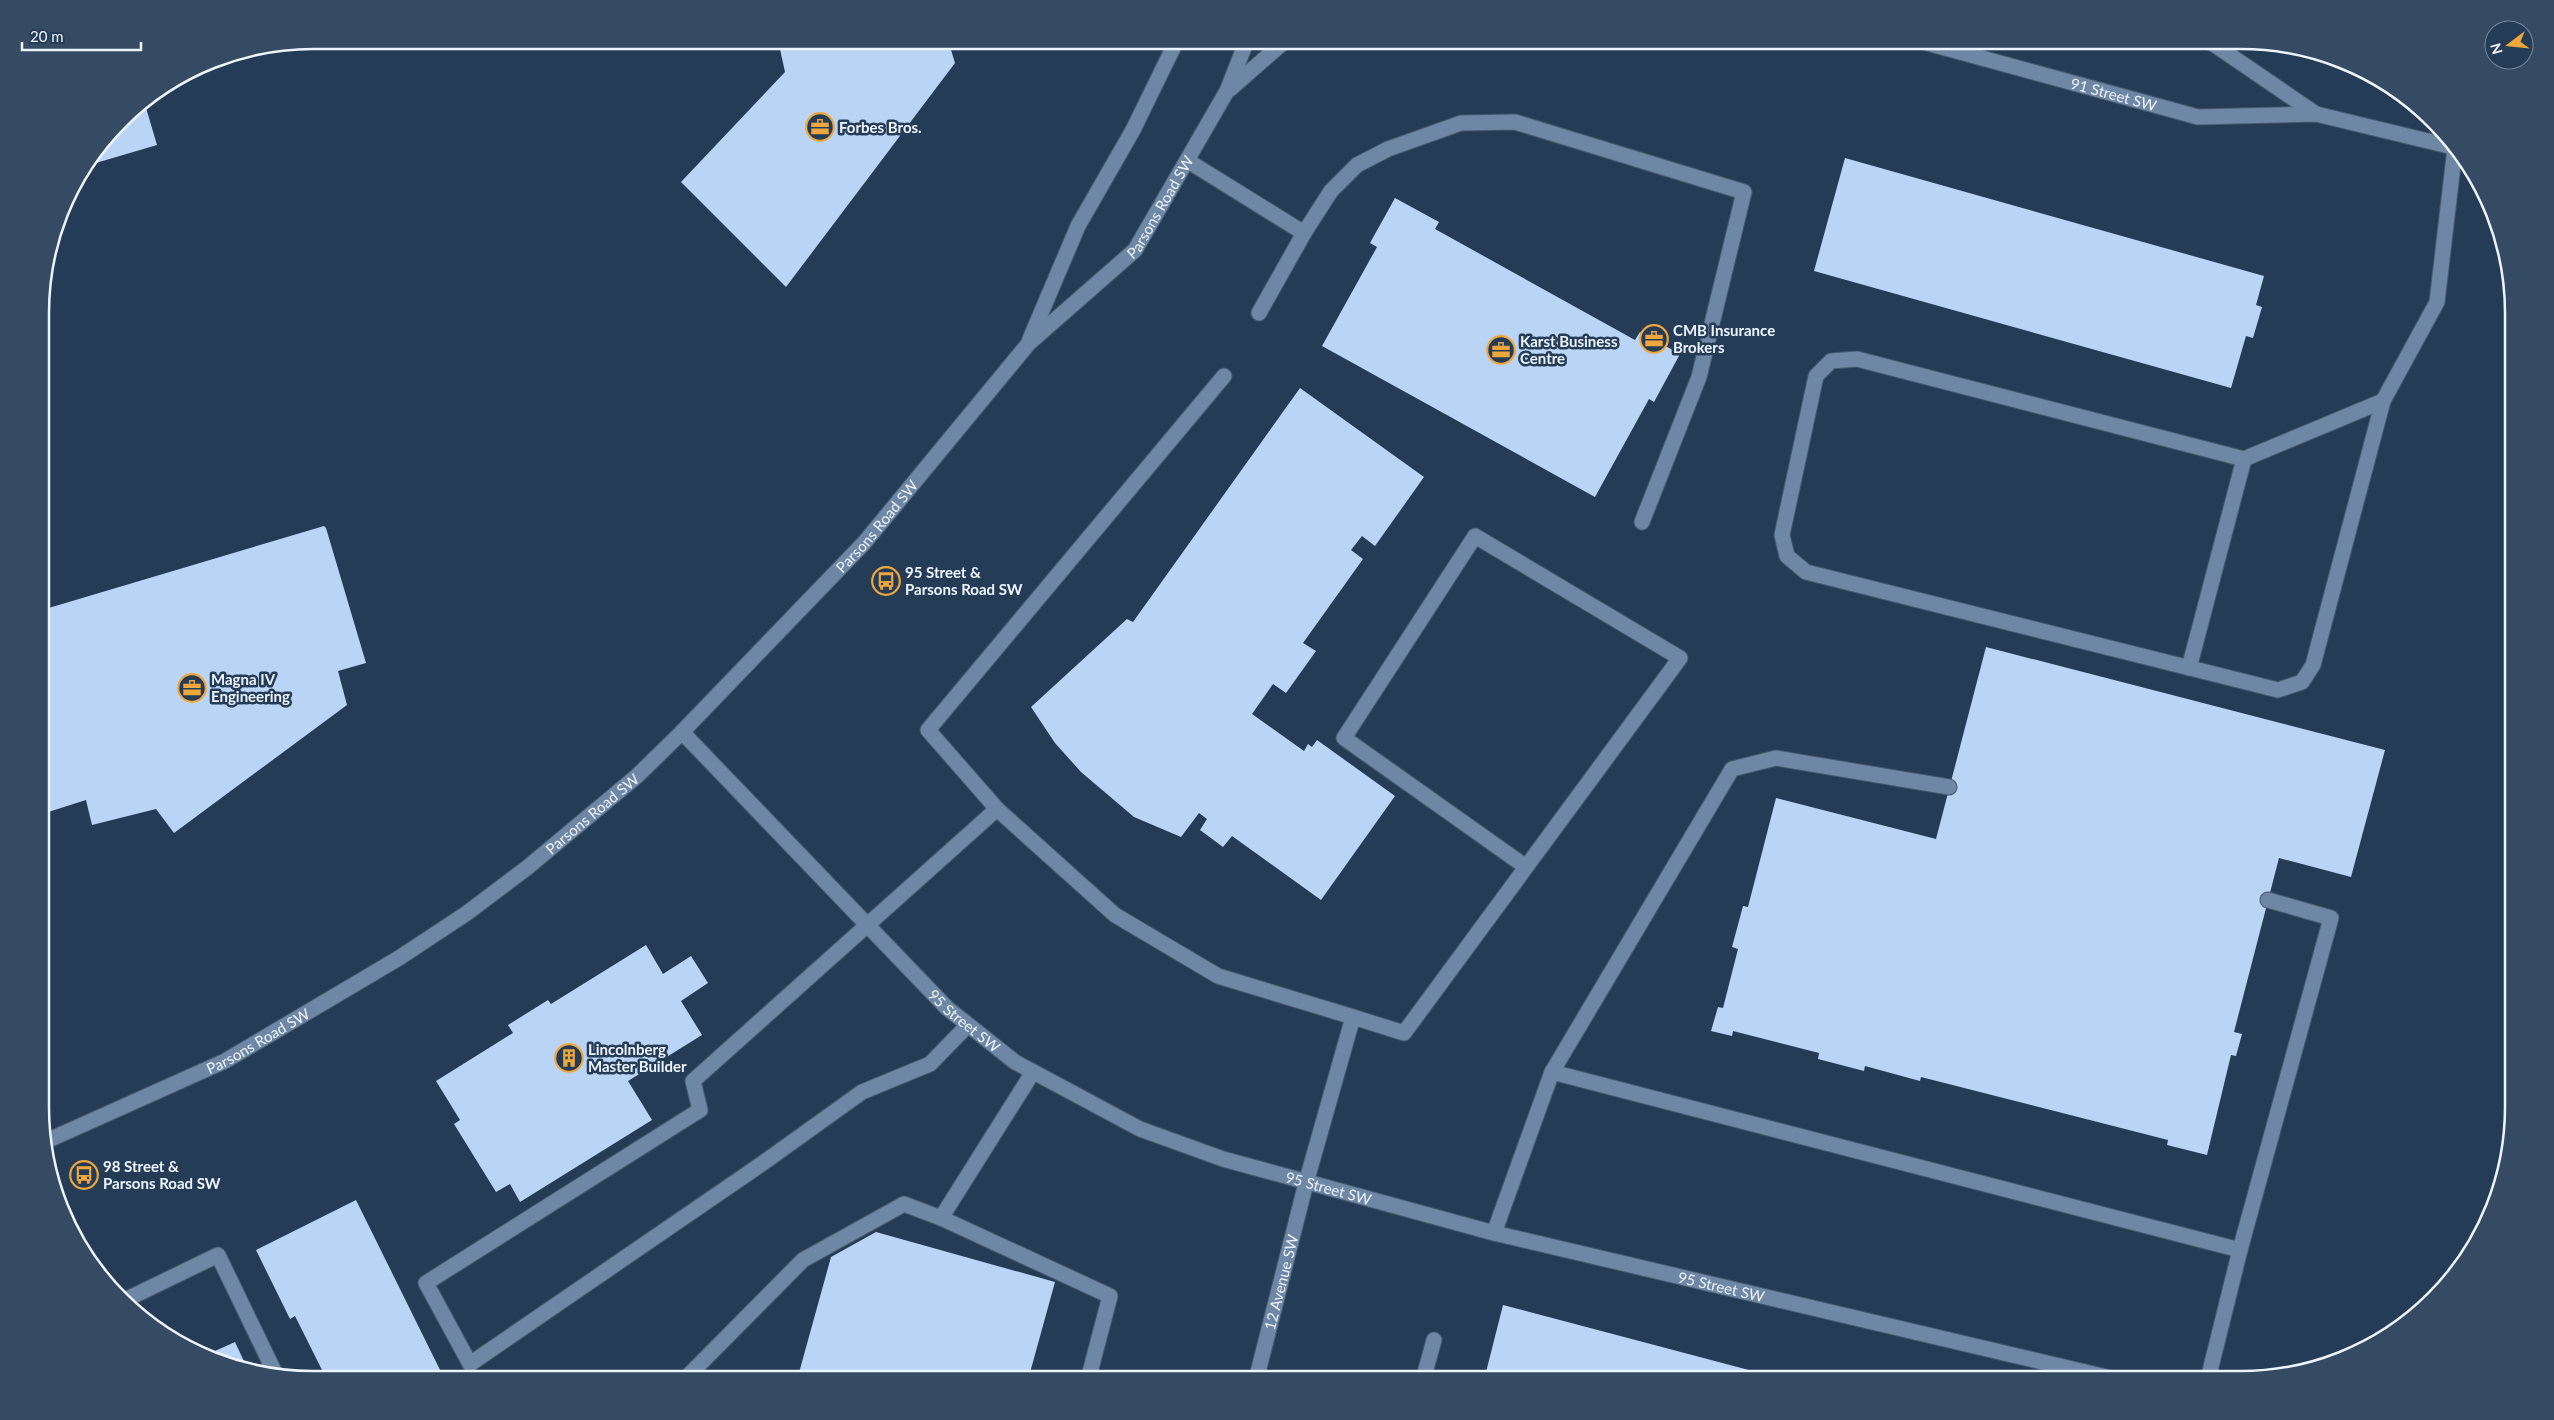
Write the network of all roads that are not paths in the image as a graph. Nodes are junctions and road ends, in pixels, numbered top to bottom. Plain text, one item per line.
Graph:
1 (1173, 49) edge
2 (1244, 49) edge
3 (1275, 49) edge
4 (1949, 49) edge
5 (2219, 49) edge
6 (1226, 91) junction
7 (2316, 114) junction
8 (2445, 145) edge
9 (2455, 157) edge
10 (1188, 161) junction
11 (1304, 233) junction
12 (1259, 313) dead end
13 (1029, 343) junction
14 (1224, 376) dead end
15 (2383, 401) junction
16 (2244, 459) junction
17 (1642, 522) dead end
18 (2189, 668) junction
19 (682, 732) junction
20 (1950, 787) dead end
21 (997, 809) junction
22 (1526, 867) junction
23 (2268, 900) dead end
24 (868, 926) junction
25 (1353, 1017) junction
26 (968, 1025) junction
27 (1033, 1072) junction
28 (1552, 1072) junction
29 (51, 1139) edge
30 (1306, 1183) junction
31 (940, 1218) junction
32 (1494, 1232) junction
33 (2240, 1250) junction
34 (130, 1298) edge
35 (1434, 1340) dead end
36 (273, 1368) edge
37 (693, 1371) edge
38 (1090, 1371) edge
39 (1258, 1371) edge
40 (1425, 1371) edge
41 (2077, 1371) edge
42 (2210, 1371) edge

1 - 13 main road, Parsons Road SW
2 - 6 main road, Parsons Road SW
3 - 6 main road
4 - 7 main road, 91 Street SW
5 - 7 main road, 91 Street SW
6 - 10 main road, Parsons Road SW
7 - 8 main road, 91 Street SW
9 - 15 main road
10 - 11 main road
10 - 13 main road, Parsons Road SW
11 - 12 main road
11 - 17 main road
13 - 19 main road, Parsons Road SW
14 - 21 main road
15 - 16 main road
15 - 18 main road
16 - 18 main road
16 - 18 main road
19 - 24 main road, 95 Street SW
19 - 29 main road, Parsons Road SW
20 - 28 main road
21 - 24 main road
21 - 25 main road
22 - 22 main road
22 - 25 main road
23 - 33 main road
24 - 26 main road, 95 Street SW
24 - 26 main road
25 - 30 main road, 12 Avenue SW
26 - 27 main road, 95 Street SW
27 - 30 main road, 95 Street SW
27 - 31 main road
28 - 32 main road
28 - 33 main road
30 - 32 main road, 95 Street SW
30 - 39 main road, 12 Avenue SW
31 - 37 main road
31 - 38 main road
32 - 41 main road, 95 Street SW
33 - 42 main road
34 - 36 main road
35 - 40 main road

